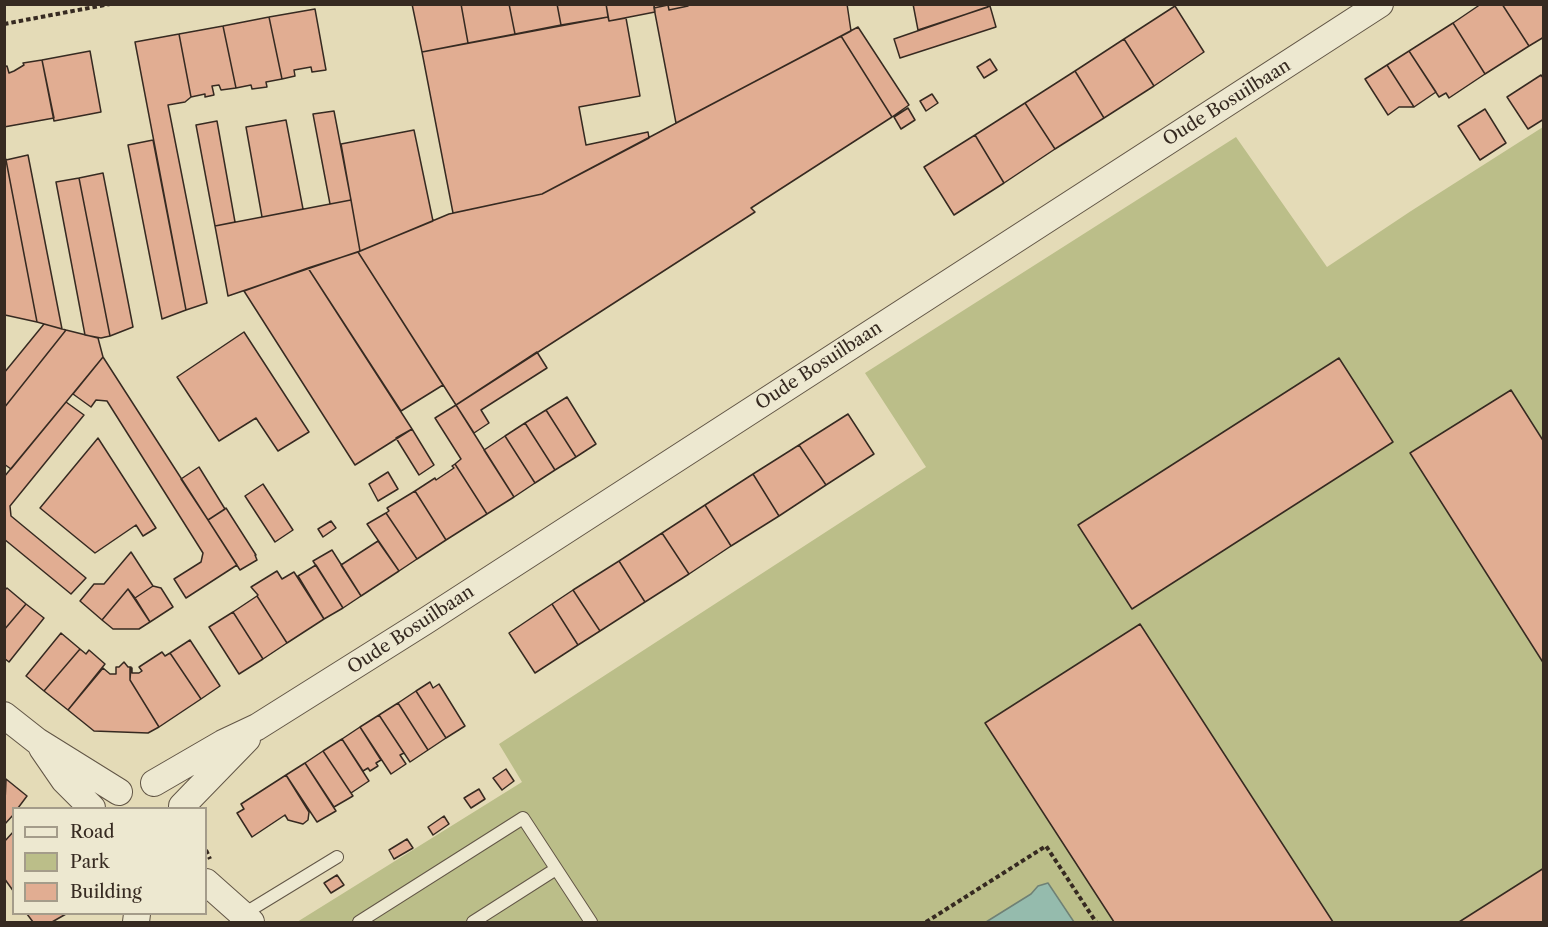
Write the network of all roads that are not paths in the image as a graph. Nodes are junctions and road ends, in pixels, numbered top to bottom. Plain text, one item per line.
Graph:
1 (1380, 4) edge
2 (4, 715) edge
3 (257, 727) junction
4 (36, 741) junction
5 (154, 783) junction
6 (114, 800) edge
7 (91, 807) edge
8 (183, 807) edge
9 (337, 857) dead end
10 (556, 869) junction
11 (207, 883) edge
12 (247, 919) edge
13 (359, 922) edge
14 (473, 922) edge
15 (591, 922) edge

1 - 3 street, Oude Bosuilbaan
2 - 4 street
3 - 5 street, Oude Bosuilbaan
3 - 8 street, Oude Bosuilbaan
4 - 6 street
4 - 7 street
5 - 6 street, Oude Bosuilbaan
5 - 8 street
9 - 12 lane
10 - 13 lane
10 - 14 lane
10 - 15 lane
11 - 12 street

